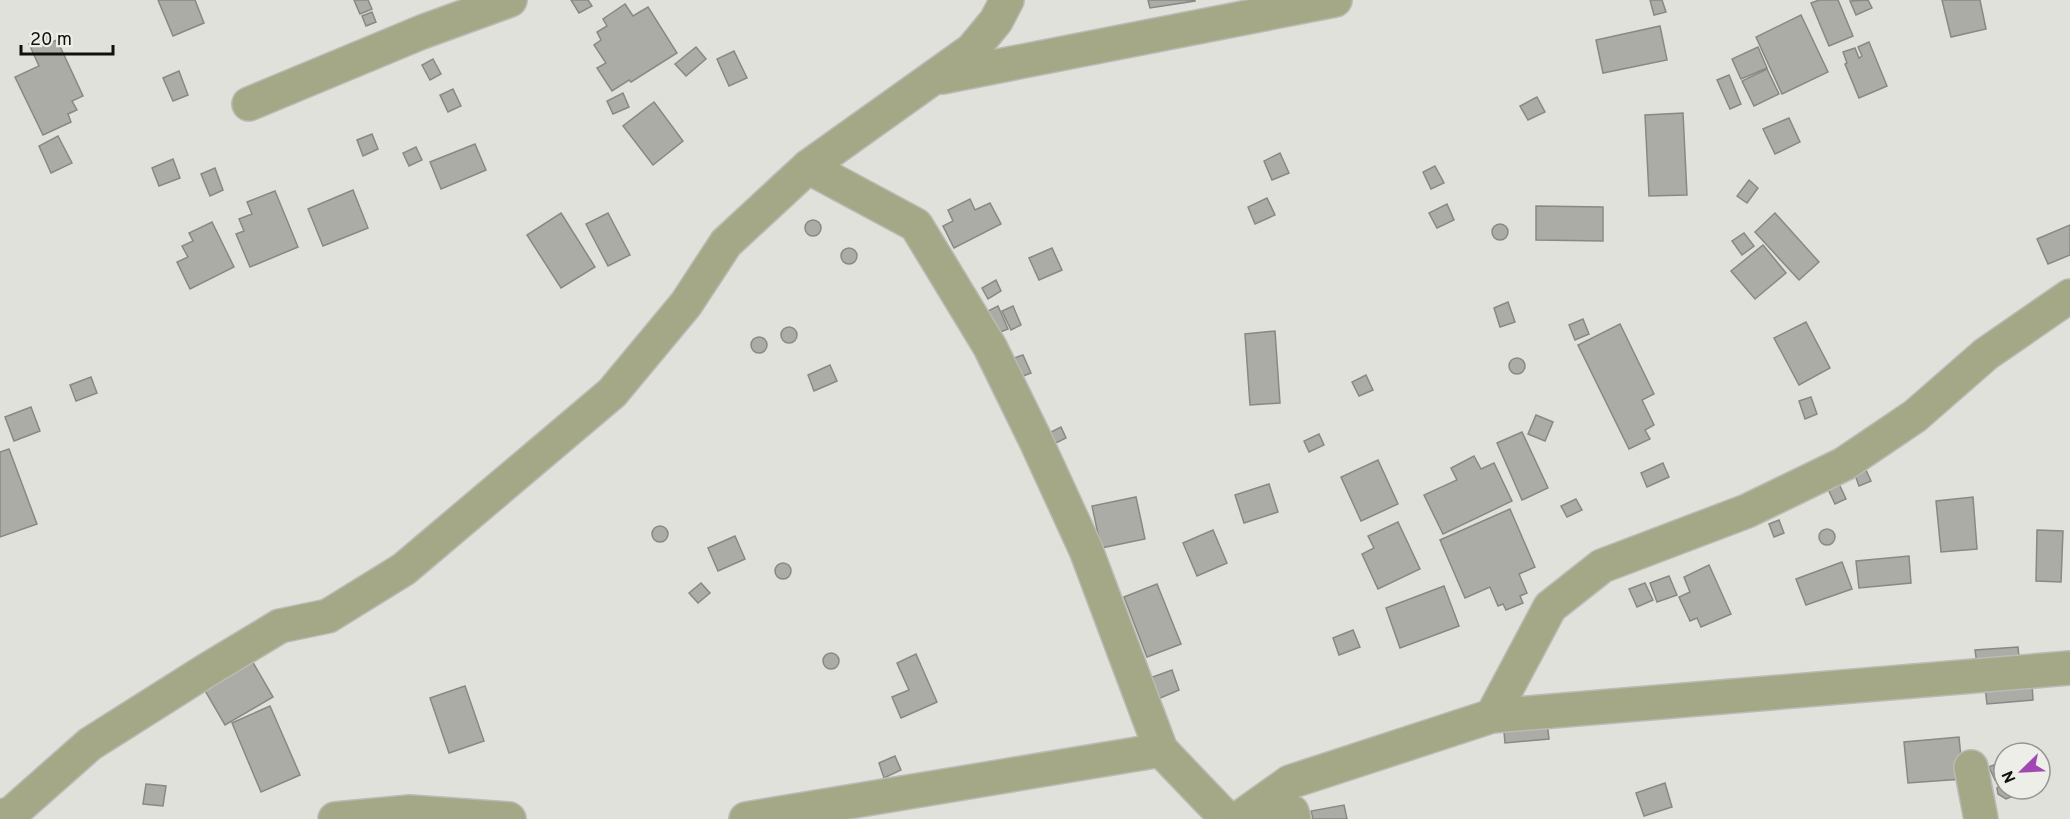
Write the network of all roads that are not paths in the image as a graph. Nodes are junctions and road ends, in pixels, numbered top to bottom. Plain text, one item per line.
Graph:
1 (510, 0) edge
2 (1007, 0) edge
3 (1335, 0) edge
4 (927, 80) junction
5 (249, 104) dead end
6 (808, 167) junction
7 (2070, 296) edge
8 (2070, 668) edge
9 (1492, 716) junction
10 (1161, 750) junction
11 (1971, 767) dead end
12 (0, 817) edge
13 (335, 819) edge
14 (508, 819) edge
15 (746, 819) edge
16 (1227, 819) edge
17 (1238, 819) edge
18 (1255, 819) edge
19 (1294, 819) edge
20 (1981, 819) edge

1 - 5 street
2 - 4 street
3 - 4 street
4 - 6 street
6 - 10 street
6 - 12 street
7 - 9 street
8 - 9 street
9 - 17 street
10 - 15 street
10 - 16 street
11 - 20 street
13 - 14 street
18 - 19 street

